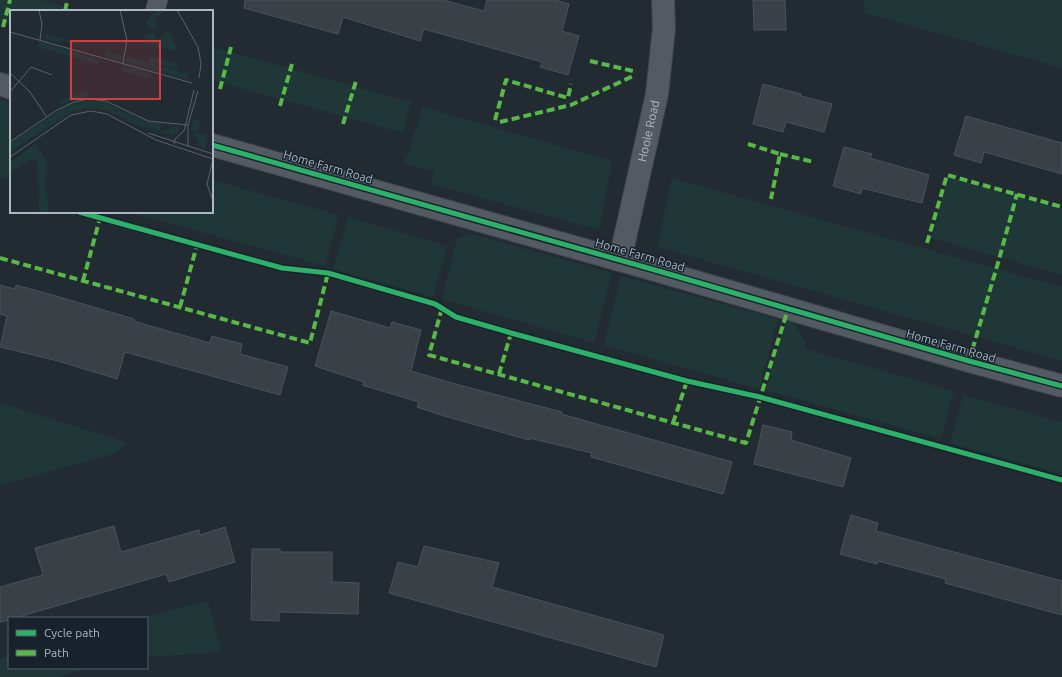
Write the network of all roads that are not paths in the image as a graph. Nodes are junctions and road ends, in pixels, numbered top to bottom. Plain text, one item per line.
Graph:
1 (158, 0) edge
2 (663, 0) edge
3 (156, 10) edge
4 (0, 84) edge
5 (10, 88) edge
6 (213, 145) edge
7 (620, 260) junction
8 (1062, 386) edge

1 - 3 lane
2 - 7 street, Hoole Road
4 - 5 street
6 - 7 street, Home Farm Road
7 - 8 street, Home Farm Road

